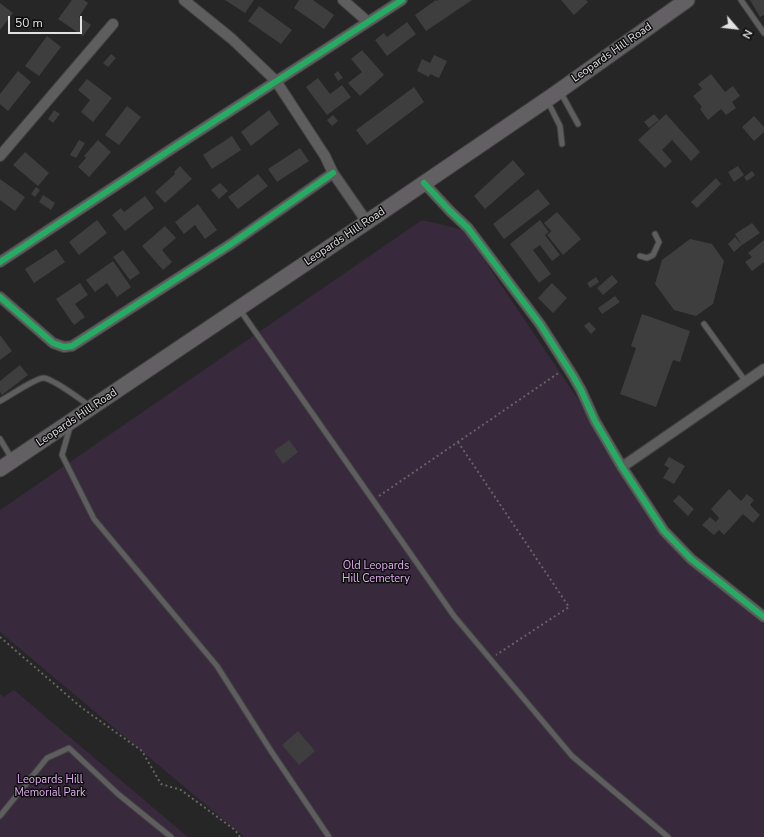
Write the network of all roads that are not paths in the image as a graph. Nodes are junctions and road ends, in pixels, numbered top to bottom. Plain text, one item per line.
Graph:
1 (184, 0) edge
2 (343, 0) edge
3 (402, 0) edge
4 (687, 0) edge
5 (741, 0) edge
6 (368, 22) junction
7 (113, 24) dead end
8 (764, 33) edge
9 (276, 81) junction
10 (559, 90) junction
11 (546, 100) junction
12 (578, 124) dead end
13 (562, 144) dead end
14 (0, 156) edge
15 (333, 173) junction
16 (424, 182) junction
17 (368, 222) junction
18 (655, 234) dead end
19 (640, 256) dead end
20 (0, 262) edge
21 (0, 297) edge
22 (239, 309) junction
23 (704, 324) dead end
24 (764, 369) edge
25 (747, 382) junction
26 (0, 401) edge
27 (92, 408) junction
28 (72, 421) junction
29 (0, 439) edge
30 (13, 460) junction
31 (622, 467) junction
32 (0, 469) edge
33 (764, 617) edge
34 (0, 816) edge
35 (172, 837) edge
36 (329, 837) edge
37 (668, 837) edge

1 - 9 street
2 - 6 street
3 - 6 street
4 - 10 main road, Leopards Hill Road
5 - 8 lane
6 - 9 street
7 - 14 street
9 - 15 street
9 - 20 street
10 - 11 main road, Leopards Hill Road
10 - 12 lane
11 - 13 lane
11 - 16 main road, Leopards Hill Road
15 - 17 street
15 - 21 street
16 - 17 main road, Leopards Hill Road
16 - 31 street
17 - 22 main road, Leopards Hill Road
18 - 19 lane
22 - 27 main road, Leopards Hill Road
22 - 37 lane
23 - 25 lane
24 - 25 street
25 - 31 street
26 - 27 lane
27 - 28 main road, Leopards Hill Road
28 - 30 main road, Leopards Hill Road
28 - 36 lane
29 - 30 lane
30 - 32 main road, Leopards Hill Road
31 - 33 street
34 - 35 lane

